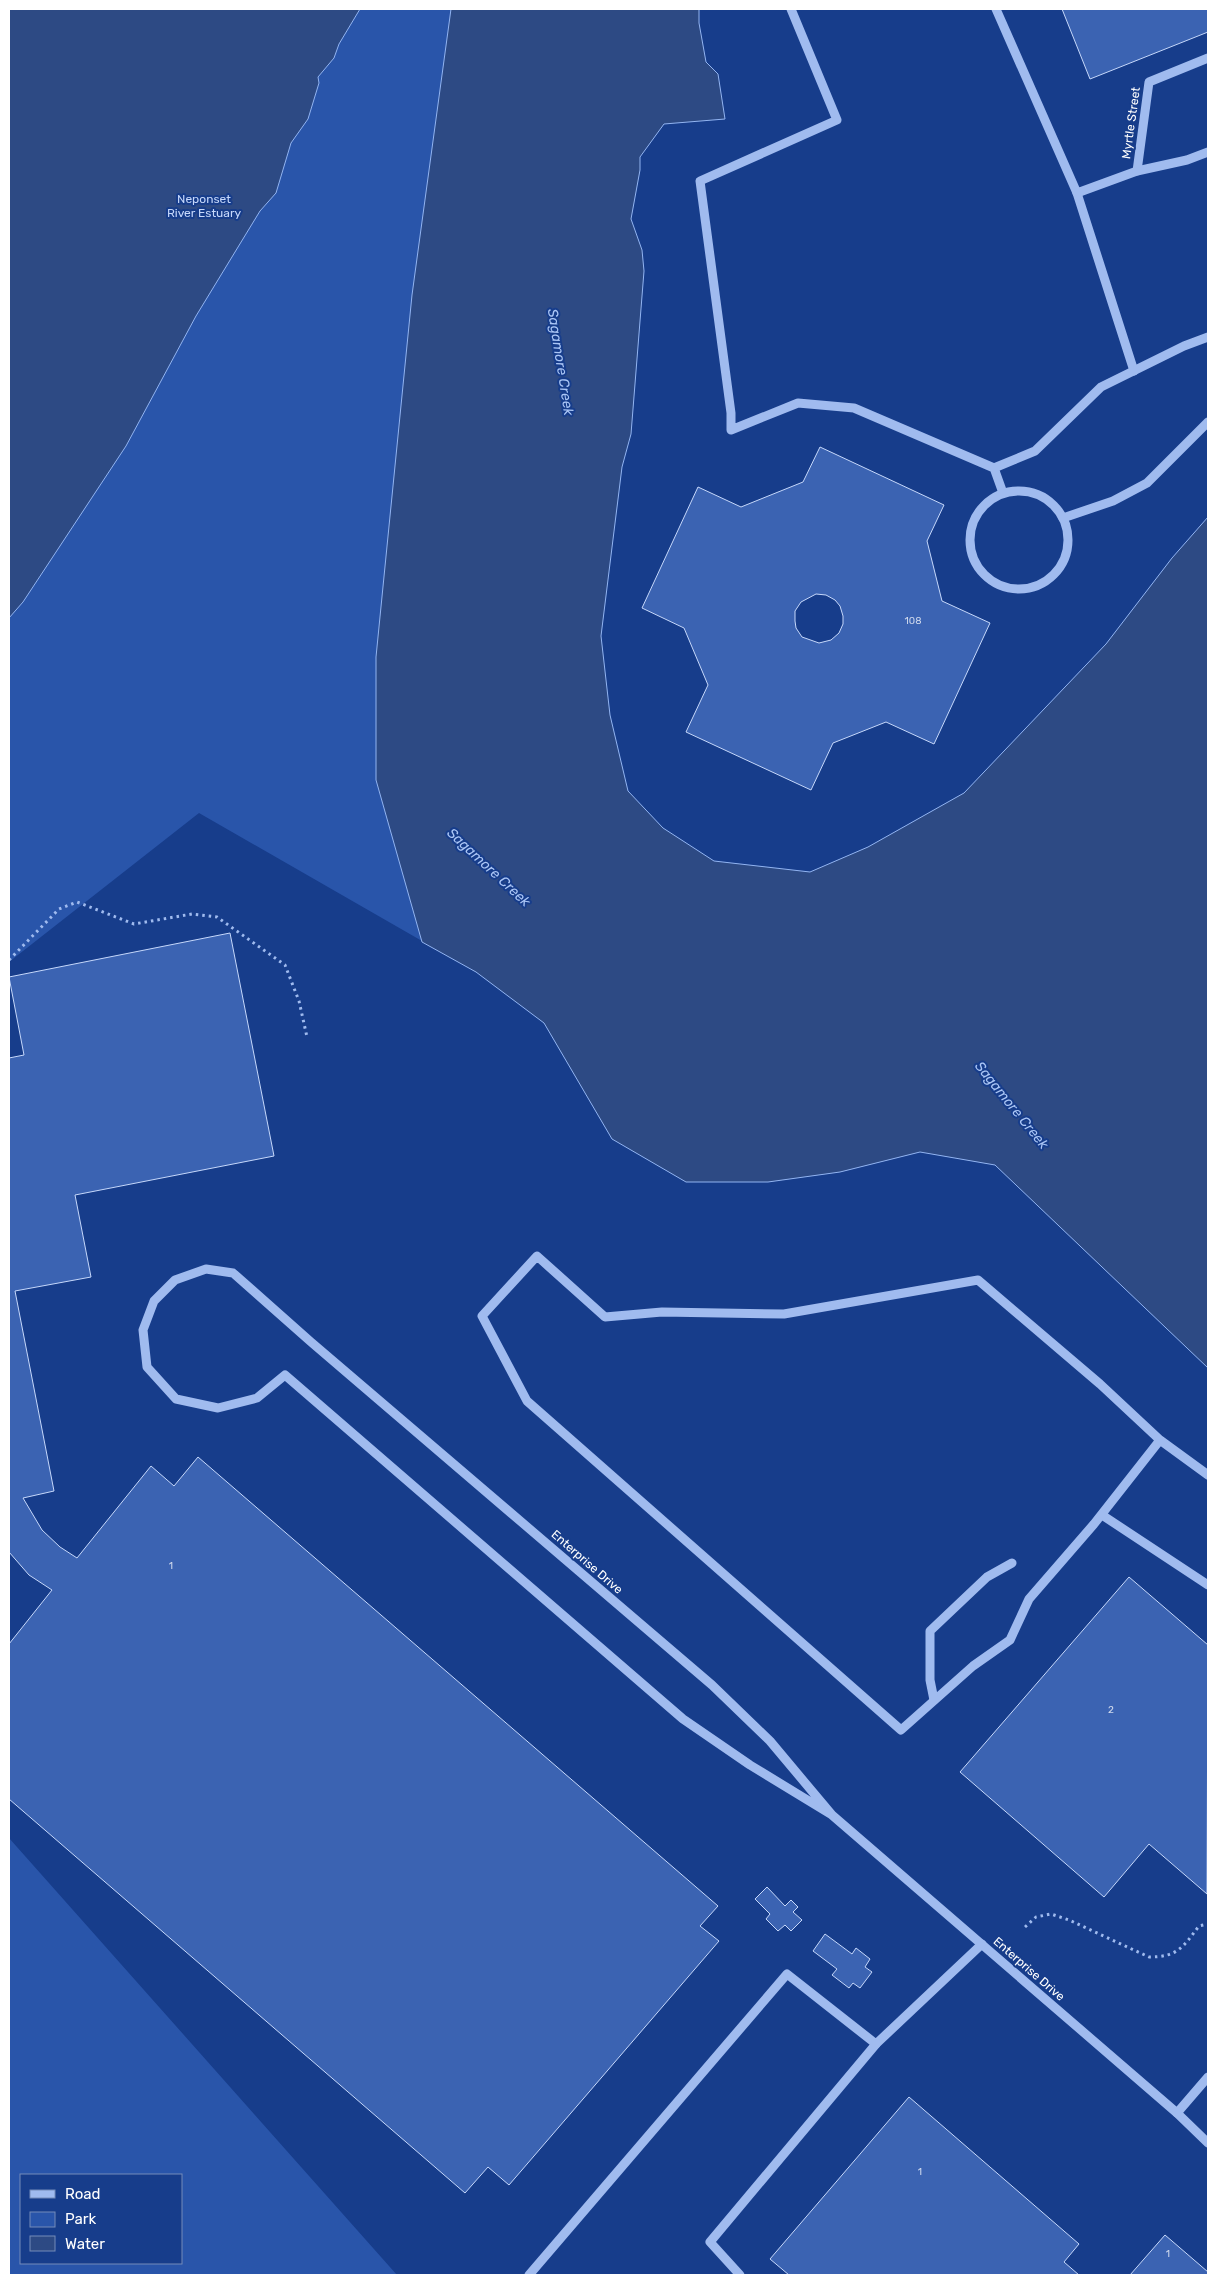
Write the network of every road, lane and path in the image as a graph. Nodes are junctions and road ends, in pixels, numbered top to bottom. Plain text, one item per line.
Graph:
1 (791, 9) edge
2 (996, 9) edge
3 (1208, 58) edge
4 (1208, 152) edge
5 (1136, 172) junction
6 (1077, 193) junction
7 (1208, 337) edge
8 (1134, 371) junction
9 (1208, 422) edge
10 (994, 468) junction
11 (1003, 493) junction
12 (1063, 518) junction
13 (9, 960) edge
14 (307, 1037) dead end
15 (1160, 1440) junction
16 (1208, 1475) edge
17 (1102, 1515) junction
18 (1012, 1563) dead end
19 (1208, 1585) edge
20 (934, 1700) junction
21 (832, 1815) junction
22 (1208, 1924) edge
23 (1025, 1927) dead end
24 (982, 1944) junction
25 (876, 2044) junction
26 (1208, 2077) edge
27 (1177, 2113) junction
28 (1208, 2143) edge
29 (529, 2275) edge
30 (740, 2275) edge

1 - 10 street
2 - 6 street
3 - 5 street, Myrtle Street
4 - 5 street
5 - 6 street
6 - 8 street
7 - 8 street
8 - 10 street
9 - 12 street
10 - 11 street
11 - 12 street
11 - 12 street
13 - 14 path
15 - 16 street
15 - 17 street
15 - 20 street
17 - 19 street
17 - 20 street
18 - 20 street
21 - 21 street, Enterprise Drive
21 - 24 street, Enterprise Drive
22 - 23 path
24 - 25 street
24 - 27 street, Enterprise Drive
25 - 29 street
25 - 30 street
26 - 27 street
27 - 28 street, Enterprise Drive

